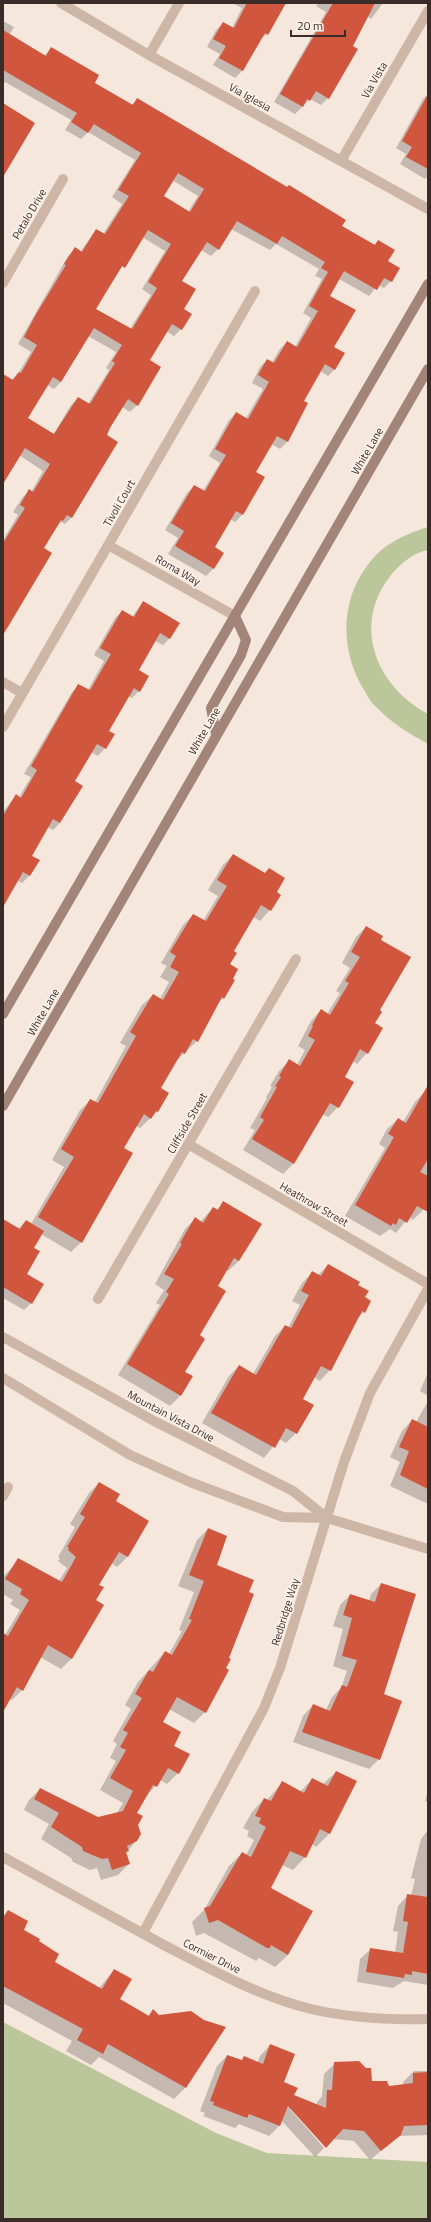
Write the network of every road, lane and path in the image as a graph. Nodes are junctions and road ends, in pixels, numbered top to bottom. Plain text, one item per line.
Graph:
1 (61, 3) edge
2 (180, 3) edge
3 (428, 11) edge
4 (149, 55) junction
5 (340, 161) junction
6 (63, 178) dead end
7 (428, 209) edge
8 (3, 283) edge
9 (428, 284) edge
10 (256, 291) dead end
11 (428, 369) edge
12 (108, 545) junction
13 (235, 616) junction
14 (3, 682) edge
15 (22, 693) junction
16 (3, 727) edge
17 (216, 734) junction
18 (296, 959) dead end
19 (3, 1014) edge
20 (3, 1106) edge
21 (188, 1144) junction
22 (428, 1284) edge
23 (428, 1289) edge
24 (98, 1299) dead end
25 (3, 1336) edge
26 (3, 1378) edge
27 (327, 1518) junction
28 (428, 1549) edge
29 (3, 1857) edge
30 (143, 1933) junction
31 (428, 2019) edge

1 - 4 street, Via Iglesia
2 - 4 street
3 - 5 street, Via Vista
4 - 5 street, Via Iglesia
5 - 7 street, Via Iglesia
6 - 8 street, Petalo Drive
9 - 13 main road
10 - 12 street, Tivoli Court
11 - 17 main road, White Lane
12 - 13 street, Roma Way
12 - 15 street, Tivoli Court
13 - 17 main road
13 - 19 main road
14 - 15 street
15 - 16 street, Tivoli Court
17 - 20 main road, White Lane
18 - 21 street, Cliffside Street
21 - 22 street, Heathrow Street
21 - 24 street, Cliffside Street
23 - 27 street, Redbridge Way
25 - 27 street, Mountain Vista Drive
26 - 27 street, Mountain Vista Drive
27 - 28 street, Mountain Vista Drive
27 - 30 street, Redbridge Way
29 - 30 street, Cormier Drive
30 - 31 street, Cormier Drive

